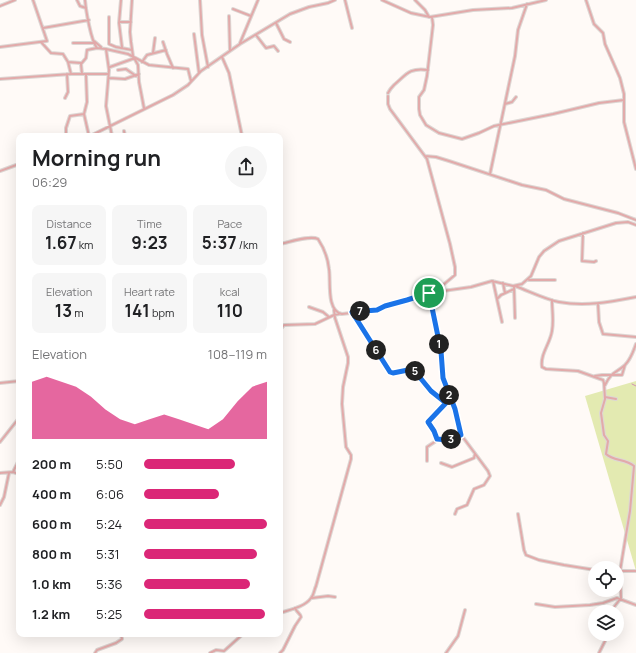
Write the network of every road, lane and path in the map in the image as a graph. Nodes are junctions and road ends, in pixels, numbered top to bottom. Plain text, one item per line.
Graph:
1 (15, 0) edge
2 (33, 0) edge
3 (77, 0) edge
4 (85, 0) edge
5 (121, 0) edge
6 (132, 0) edge
7 (200, 0) edge
8 (258, 0) edge
9 (335, 0) edge
10 (345, 0) edge
11 (382, 0) edge
12 (415, 0) edge
13 (546, 0) edge
14 (586, 0) edge
15 (527, 4) junction
16 (0, 6) edge
17 (86, 8) junction
18 (232, 9) dead end
19 (229, 16) dead end
20 (251, 16) junction
21 (108, 17) dead end
22 (429, 17) junction
23 (432, 17) junction
24 (89, 20) junction
25 (119, 22) junction
26 (131, 22) junction
27 (276, 23) junction
28 (43, 28) junction
29 (352, 28) dead end
30 (194, 34) dead end
31 (256, 35) junction
32 (155, 38) dead end
33 (94, 39) junction
34 (41, 42) junction
35 (163, 42) dead end
36 (290, 42) dead end
37 (73, 43) dead end
38 (94, 43) junction
39 (240, 44) junction
40 (0, 47) edge
41 (122, 47) junction
42 (98, 48) junction
43 (102, 48) junction
44 (106, 49) junction
45 (132, 50) junction
46 (166, 50) junction
47 (230, 51) junction
48 (278, 51) dead end
49 (153, 53) junction
50 (134, 57) junction
51 (222, 57) junction
52 (68, 62) junction
53 (142, 62) junction
54 (81, 63) junction
55 (208, 67) junction
56 (109, 68) junction
57 (173, 68) junction
58 (118, 70) dead end
59 (428, 70) junction
60 (199, 73) junction
61 (67, 74) junction
62 (72, 74) junction
63 (82, 74) junction
64 (109, 74) junction
65 (86, 75) junction
66 (138, 76) junction
67 (109, 78) junction
68 (0, 79) edge
69 (191, 82) junction
70 (388, 93) dead end
71 (388, 96) dead end
72 (516, 97) dead end
73 (64, 98) dead end
74 (624, 100) junction
75 (504, 104) junction
76 (144, 109) junction
77 (84, 114) junction
78 (110, 125) junction
79 (500, 125) junction
80 (66, 133) edge
81 (88, 133) edge
82 (95, 133) edge
83 (111, 133) edge
84 (241, 133) edge
85 (425, 156) junction
86 (16, 165) edge
87 (636, 169) edge
88 (0, 171) edge
89 (490, 174) junction
90 (636, 220) edge
91 (636, 225) edge
92 (583, 233) junction
93 (283, 243) edge
94 (596, 261) dead end
95 (529, 280) junction
96 (555, 280) dead end
97 (493, 281) junction
98 (503, 283) junction
99 (514, 286) junction
100 (514, 290) junction
101 (436, 291) junction
102 (429, 293) junction
103 (505, 293) junction
104 (636, 297) edge
105 (496, 299) junction
106 (552, 300) junction
107 (598, 304) junction
108 (309, 307) dead end
109 (334, 309) junction
110 (352, 312) junction
111 (340, 314) junction
112 (334, 315) junction
113 (329, 317) junction
114 (515, 318) dead end
115 (502, 322) dead end
116 (283, 326) edge
117 (636, 337) edge
118 (636, 344) edge
119 (626, 365) junction
120 (610, 375) junction
121 (594, 377) junction
122 (16, 381) edge
123 (0, 383) edge
124 (604, 386) junction
125 (605, 397) junction
126 (616, 399) dead end
127 (446, 403) junction
128 (453, 404) junction
129 (16, 422) edge
130 (461, 435) junction
131 (438, 439) junction
132 (0, 442) edge
133 (475, 454) junction
134 (427, 461) dead end
135 (441, 463) dead end
136 (16, 466) edge
137 (13, 472) junction
138 (0, 473) edge
139 (9, 473) junction
140 (16, 473) edge
141 (0, 505) edge
142 (455, 514) dead end
143 (518, 514) dead end
144 (620, 561) edge
145 (588, 569) edge
146 (624, 571) edge
147 (636, 571) edge
148 (335, 597) dead end
149 (621, 597) edge
150 (312, 598) junction
151 (621, 600) junction
152 (536, 604) dead end
153 (616, 605) edge
154 (636, 605) edge
155 (295, 608) junction
156 (465, 610) dead end
157 (283, 612) edge
158 (122, 637) edge
159 (240, 637) edge
160 (605, 641) edge
161 (95, 653) edge
162 (210, 653) edge
163 (280, 653) edge
164 (446, 653) edge
165 (599, 653) edge

1 - 16 street
2 - 28 street
3 - 17 street
4 - 17 street
5 - 25 street
6 - 26 street
7 - 55 street
8 - 20 street
9 - 27 street
10 - 29 street
11 - 22 street
12 - 22 street
13 - 15 street
14 - 74 street
15 - 23 street
15 - 75 street
17 - 24 street
18 - 20 street
19 - 47 street
20 - 39 street
21 - 41 street
22 - 23 street
23 - 59 street
24 - 28 street
24 - 33 street
25 - 26 street
25 - 41 street
26 - 45 street
27 - 31 street
27 - 36 street
28 - 34 street
30 - 60 street
31 - 39 street
31 - 48 street
32 - 49 street
33 - 38 street
33 - 43 street
34 - 40 street
34 - 52 street
35 - 46 street
37 - 38 street
38 - 42 street
39 - 47 street
41 - 45 street
42 - 43 street
42 - 54 street
43 - 44 street
44 - 50 street
44 - 56 street
45 - 50 street
46 - 49 street
46 - 57 street
47 - 51 street
49 - 53 street
50 - 53 street
50 - 56 street
50 - 66 street
51 - 55 street
51 - 84 street
52 - 54 street
52 - 62 street
53 - 57 street
54 - 63 street
55 - 60 street
56 - 64 street
57 - 69 street
58 - 66 street
59 - 70 street
59 - 79 street
60 - 69 street
61 - 62 street
61 - 68 street
61 - 73 street
62 - 63 street
63 - 65 street
64 - 65 street
64 - 67 street
65 - 77 street
66 - 67 street
66 - 76 street
67 - 78 street
69 - 76 street
71 - 85 street
72 - 75 street
74 - 79 street
74 - 87 street
75 - 79 street
76 - 78 street
77 - 80 street
77 - 81 street
78 - 82 street
78 - 83 street
79 - 89 street
85 - 89 street
85 - 101 street
86 - 88 street
89 - 90 street
91 - 92 street
92 - 94 street
92 - 95 street
93 - 109 street
95 - 96 street
95 - 99 street
97 - 98 street
97 - 101 street
97 - 105 street
98 - 99 street
98 - 103 street
99 - 100 street
99 - 106 street
100 - 103 street
100 - 114 street
101 - 102 street
102 - 110 street
102 - 128 street
103 - 105 street
104 - 107 street
105 - 115 street
106 - 107 street
106 - 121 street
107 - 117 street
108 - 113 street
109 - 111 street
109 - 112 street
110 - 111 street
110 - 127 street
111 - 112 street
112 - 113 street
112 - 150 street
113 - 116 street
118 - 119 street
119 - 120 street
119 - 120 street
120 - 121 street
120 - 124 street
121 - 124 street
122 - 123 street
124 - 125 street
125 - 126 street
125 - 144 street
127 - 128 street
127 - 131 street
128 - 130 street
129 - 132 street
130 - 131 street
130 - 133 street
131 - 134 street
133 - 135 street
133 - 142 street
136 - 137 street
137 - 139 street
137 - 140 street
138 - 139 street
139 - 141 street
143 - 145 street
146 - 147 street
148 - 150 street
149 - 151 street
150 - 155 street
151 - 152 street
151 - 153 street
151 - 154 street
155 - 157 street
155 - 163 street
156 - 164 street
158 - 161 street
159 - 162 street
160 - 165 street

